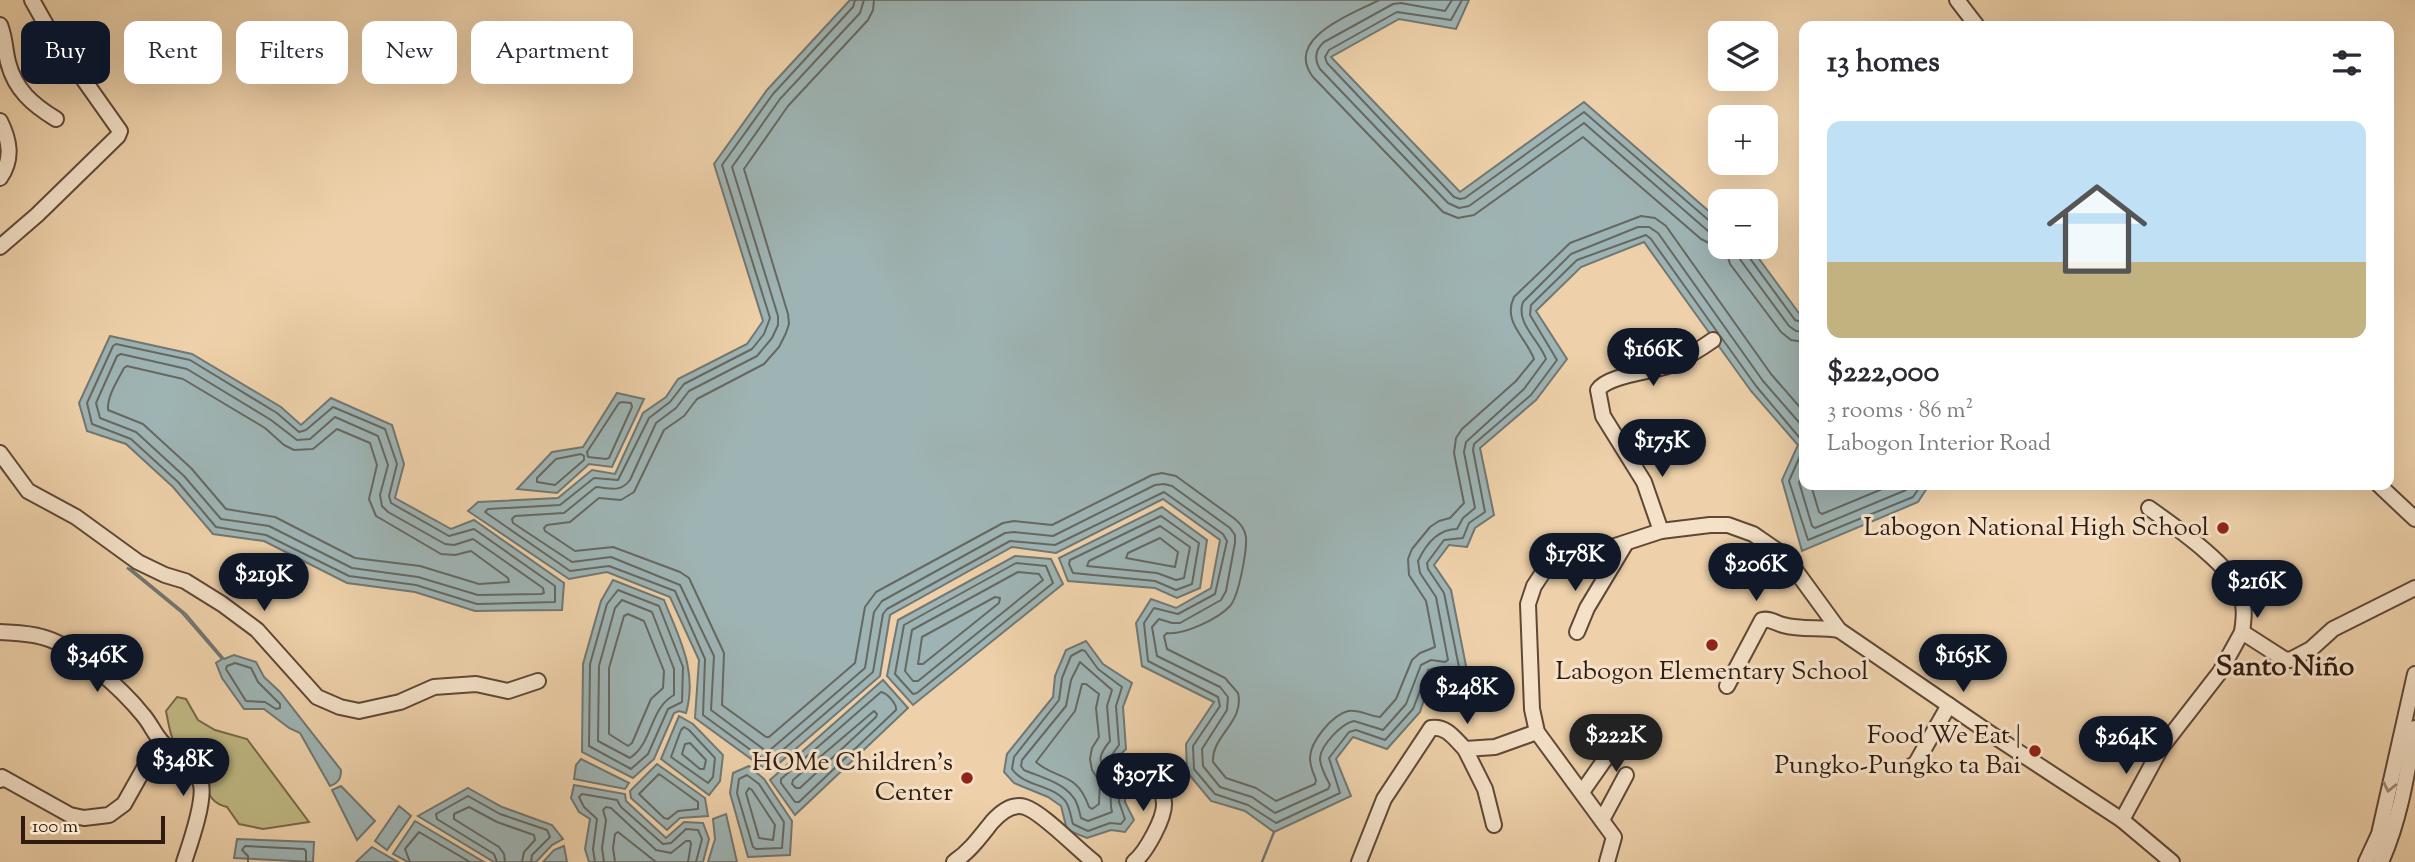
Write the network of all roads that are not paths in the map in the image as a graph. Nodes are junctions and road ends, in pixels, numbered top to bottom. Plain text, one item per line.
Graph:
1 (32, 0) edge
2 (1957, 0) edge
3 (1973, 21) edge
4 (0, 25) edge
5 (56, 119) dead end
6 (0, 121) edge
7 (0, 178) edge
8 (0, 247) edge
9 (1713, 340) dead end
10 (0, 453) edge
11 (2384, 490) edge
12 (2149, 508) dead end
13 (2415, 519) edge
14 (1661, 531) junction
15 (1626, 542) junction
16 (2415, 588) edge
17 (1839, 630) junction
18 (0, 632) edge
19 (1577, 632) dead end
20 (2242, 632) junction
21 (2415, 674) edge
22 (538, 681) dead end
23 (1727, 686) dead end
24 (1949, 705) junction
25 (2415, 728) edge
26 (1537, 732) junction
27 (1622, 735) dead end
28 (160, 740) junction
29 (1465, 749) junction
30 (1910, 767) dead end
31 (1157, 770) dead end
32 (1626, 775) dead end
33 (1, 778) edge
34 (1582, 792) junction
35 (1602, 820) junction
36 (2122, 820) junction
37 (1494, 825) dead end
38 (184, 862) edge
39 (954, 862) edge
40 (1094, 862) edge
41 (1135, 862) edge
42 (1359, 862) edge
43 (1607, 862) edge
44 (2172, 862) edge
45 (2367, 862) edge
46 (2381, 862) edge

1 - 8 street
2 - 3 street
4 - 5 street
6 - 7 street
9 - 14 street
10 - 22 street
11 - 13 street
12 - 20 street
14 - 15 street
14 - 17 street
15 - 19 street
15 - 26 street
16 - 20 street
17 - 23 street
17 - 24 street
18 - 28 street
20 - 36 street
21 -> 45 street
24 - 30 street
24 - 36 street
25 - 46 street
26 - 29 street
26 - 34 street
27 - 34 street
28 - 33 street
28 - 38 street
29 - 37 street
29 - 42 street
31 - 41 street
32 - 35 street
34 - 35 street
35 - 43 street
36 - 44 street
39 - 40 street

